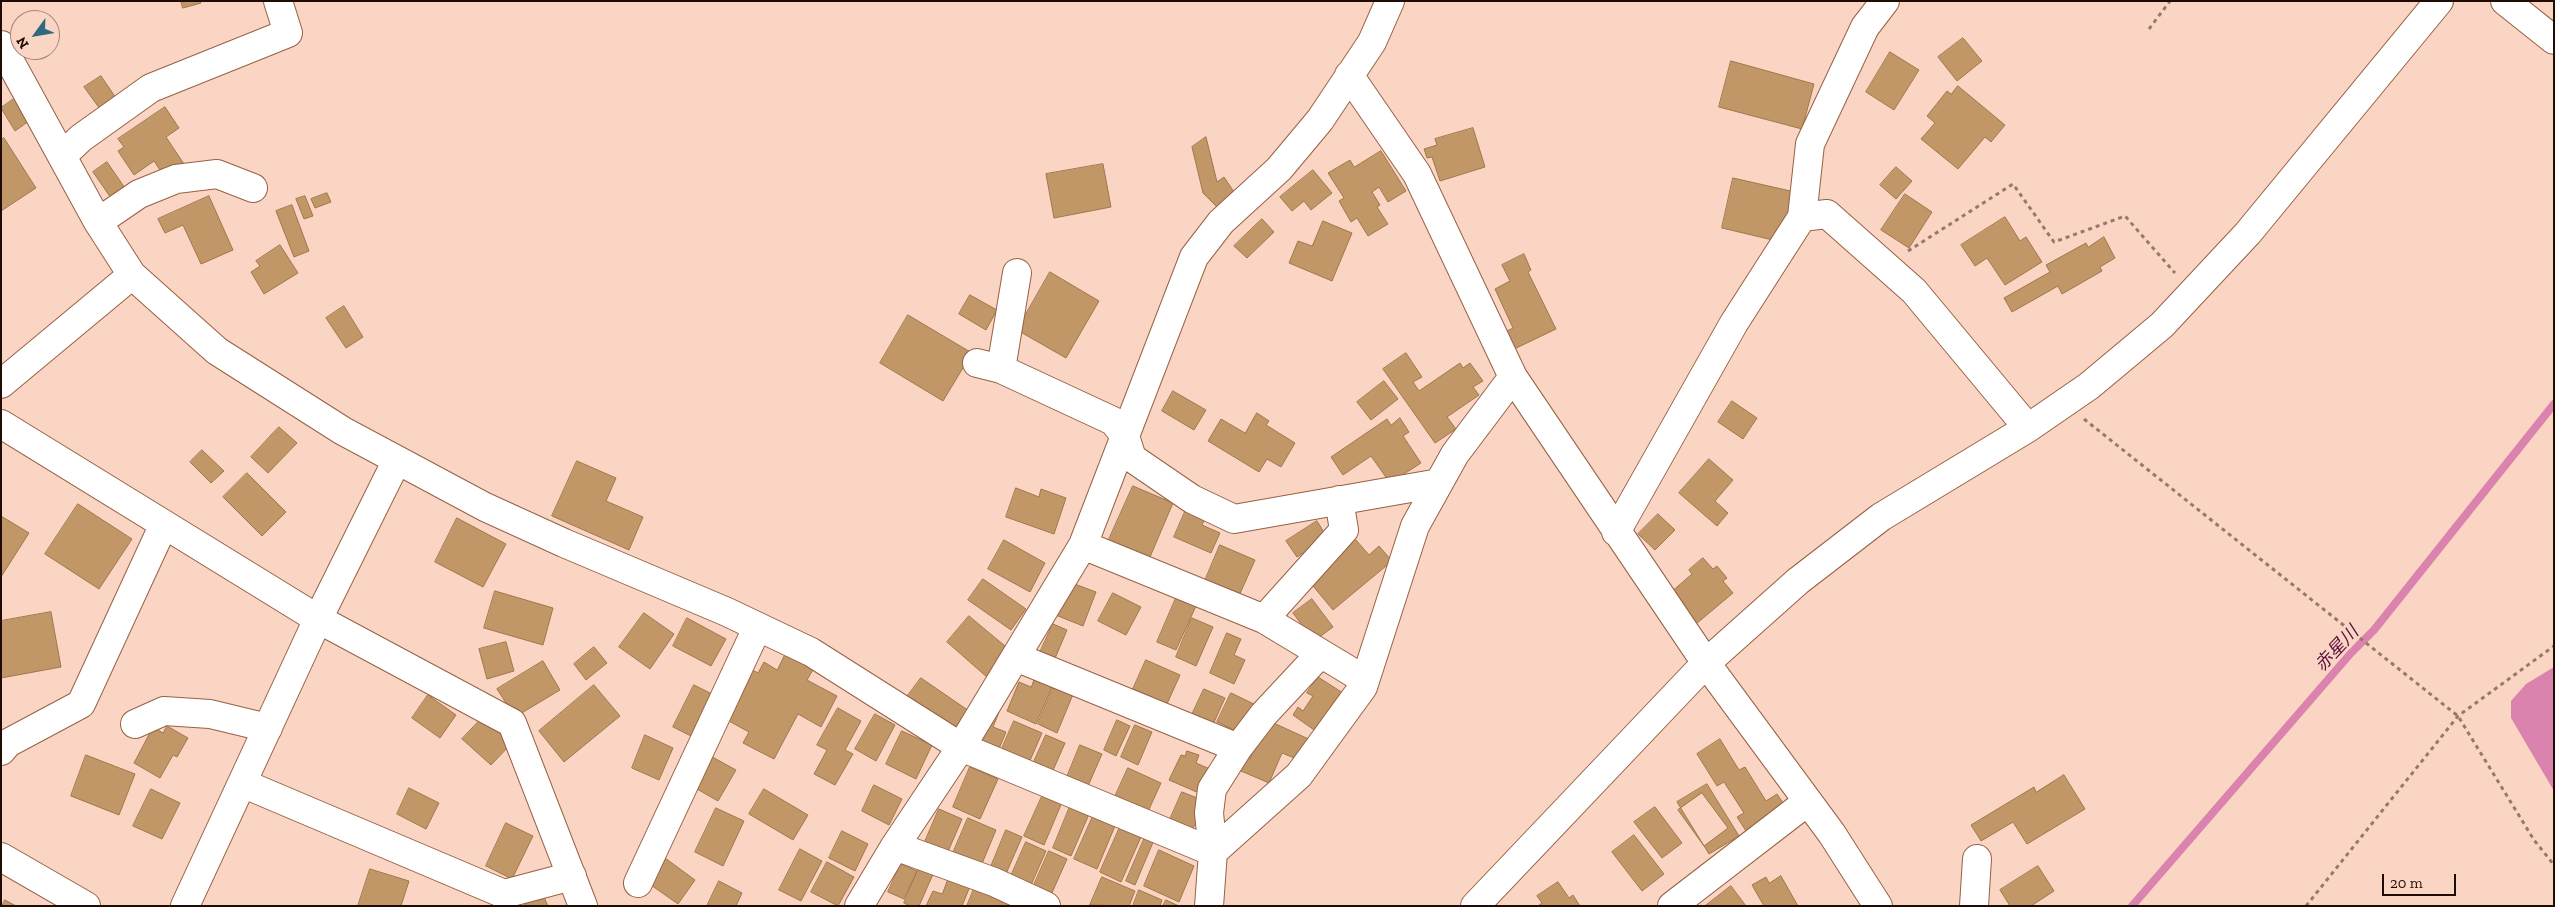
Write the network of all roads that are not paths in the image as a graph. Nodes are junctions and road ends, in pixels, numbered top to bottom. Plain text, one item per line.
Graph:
1 (278, 1) edge
2 (1390, 1) edge
3 (1885, 1) edge
4 (2439, 1) edge
5 (2505, 1) edge
6 (2554, 40) edge
7 (4, 55) edge
8 (1349, 75) junction
9 (62, 156) junction
10 (252, 188) dead end
11 (1802, 216) junction
12 (98, 222) junction
13 (1017, 273) dead end
14 (132, 275) junction
15 (1512, 377) junction
16 (1, 384) edge
17 (1, 424) edge
18 (2028, 428) junction
19 (1125, 436) junction
20 (397, 460) junction
21 (1439, 483) junction
22 (1339, 500) junction
23 (164, 524) junction
24 (1616, 532) junction
25 (1083, 545) junction
26 (318, 619) junction
27 (1264, 619) junction
28 (757, 628) junction
29 (1320, 654) junction
30 (1016, 657) junction
31 (1706, 663) junction
32 (1365, 680) junction
33 (135, 724) dead end
34 (268, 728) junction
35 (961, 747) junction
36 (1238, 748) junction
37 (1, 751) edge
38 (242, 783) junction
39 (1807, 802) junction
40 (895, 846) junction
41 (1213, 852) junction
42 (1, 858) edge
43 (1977, 859) dead end
44 (572, 876) junction
45 (638, 884) dead end
46 (86, 906) edge
47 (185, 906) edge
48 (583, 906) edge
49 (859, 906) edge
50 (1046, 906) edge
51 (1209, 906) edge
52 (1475, 906) edge
53 (1672, 906) edge
54 (1878, 906) edge
55 (1974, 906) edge

1 - 9 street
2 - 8 street
3 - 11 street
4 - 18 street
5 - 6 street
7 - 9 street
8 - 15 street
8 - 19 street
9 - 12 street
10 - 12 street
11 - 18 street
11 - 24 street
12 - 14 street
13 - 19 street
14 - 16 street
14 - 20 street
15 - 21 street
15 - 24 street
17 - 23 street
18 - 31 street
19 - 22 street
19 - 25 street
20 - 26 street
20 - 28 street
21 - 22 street
21 - 32 street
22 - 27 street
23 - 26 street
23 - 37 street
24 - 31 street
25 - 27 street
25 - 30 street
26 - 34 street
26 - 44 street
27 - 29 street
28 - 35 street
28 - 45 street
29 - 32 street
29 - 36 street
30 - 35 street
30 - 36 street
31 - 39 street
31 - 52 street
32 - 41 street
33 - 34 street
34 - 38 street
35 - 40 street
35 - 41 street
36 - 41 street
38 - 44 street
38 - 47 street
39 - 53 street
39 - 54 street
40 - 49 street
40 - 50 street
41 - 51 street
42 - 46 street
43 - 55 street
44 - 48 street

